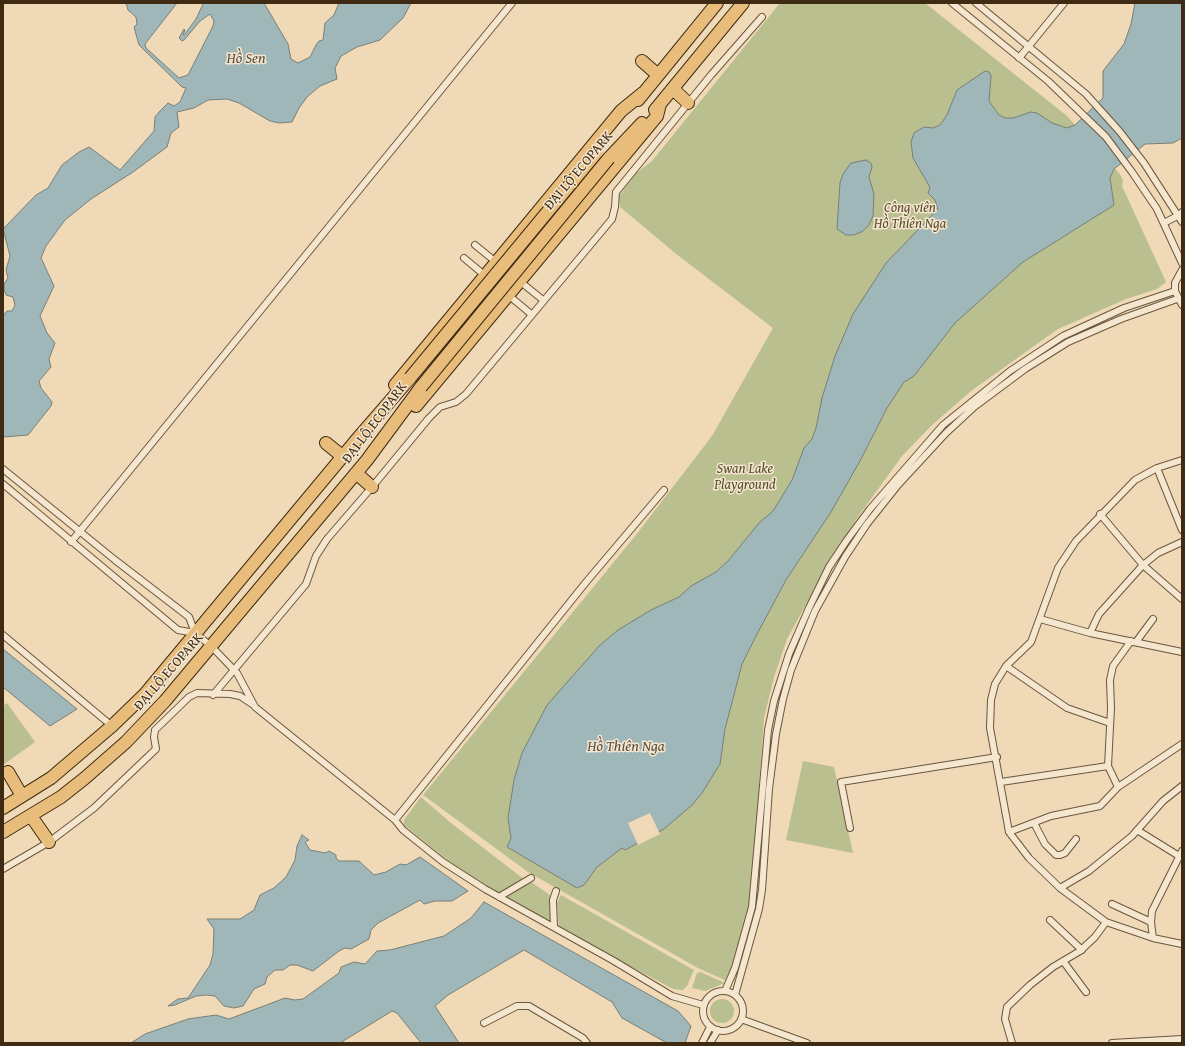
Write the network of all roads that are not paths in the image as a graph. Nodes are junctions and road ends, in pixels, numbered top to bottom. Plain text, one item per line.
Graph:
1 (512, 3) edge
2 (717, 3) edge
3 (743, 3) edge
4 (952, 3) edge
5 (976, 3) edge
6 (1064, 3) edge
7 (762, 16) dead end
8 (1028, 47) junction
9 (1018, 58) junction
10 (642, 61) dead end
11 (658, 74) junction
12 (673, 89) junction
13 (643, 93) junction
14 (688, 103) junction
15 (660, 104) junction
16 (1180, 214) edge
17 (1182, 222) edge
18 (1164, 223) junction
19 (475, 245) dead end
20 (464, 258) dead end
21 (496, 262) junction
22 (1182, 263) edge
23 (1182, 270) edge
24 (485, 275) junction
25 (519, 281) junction
26 (1175, 291) junction
27 (508, 294) junction
28 (1178, 299) junction
29 (543, 300) junction
30 (1182, 305) edge
31 (531, 314) junction
32 (1091, 323) junction
33 (1094, 330) junction
34 (1000, 378) junction
35 (1005, 384) junction
36 (358, 438) junction
37 (326, 444) dead end
38 (342, 456) junction
39 (367, 460) junction
40 (1182, 460) edge
41 (1157, 468) junction
42 (3, 469) edge
43 (356, 473) junction
44 (3, 484) edge
45 (372, 488) junction
46 (664, 490) dead end
47 (870, 508) junction
48 (875, 513) junction
49 (1100, 514) junction
50 (1182, 530) edge
51 (80, 531) junction
52 (72, 542) junction
53 (1182, 542) edge
54 (1143, 565) junction
55 (1182, 599) edge
56 (1040, 619) junction
57 (1153, 619) dead end
58 (195, 633) junction
59 (1090, 633) junction
60 (3, 634) edge
61 (1133, 641) junction
62 (211, 646) junction
63 (1182, 652) edge
64 (1006, 666) junction
65 (784, 668) junction
66 (234, 669) junction
67 (791, 670) junction
68 (213, 694) junction
69 (255, 707) junction
70 (1110, 723) junction
71 (112, 726) junction
72 (1182, 744) edge
73 (997, 758) junction
74 (1108, 766) junction
75 (5, 774) edge
76 (1001, 782) junction
77 (1118, 786) junction
78 (1182, 786) edge
79 (762, 789) junction
80 (769, 789) junction
81 (22, 796) junction
82 (3, 808) edge
83 (31, 816) junction
84 (394, 820) junction
85 (1034, 823) junction
86 (850, 828) dead end
87 (1137, 830) junction
88 (3, 832) edge
89 (1010, 832) junction
90 (1076, 840) dead end
91 (49, 842) junction
92 (1180, 854) edge
93 (3, 869) edge
94 (531, 878) dead end
95 (1060, 888) junction
96 (556, 891) dead end
97 (499, 896) junction
98 (1112, 904) dead end
99 (752, 907) junction
100 (759, 908) junction
101 (1050, 920) dead end
102 (1106, 922) junction
103 (1151, 922) junction
104 (554, 928) junction
105 (1154, 938) junction
106 (1182, 944) edge
107 (1082, 950) junction
108 (1063, 961) junction
109 (725, 991) junction
110 (1086, 992) dead end
111 (735, 995) junction
112 (703, 1005) junction
113 (741, 1019) junction
114 (484, 1023) dead end
115 (710, 1027) junction
116 (718, 1030) junction
117 (1182, 1039) edge
118 (587, 1043) edge
119 (702, 1043) edge
120 (710, 1043) edge
121 (807, 1043) edge
122 (1012, 1043) edge
123 (1112, 1043) edge

1 - 51 street
2 - 11 highway, ĐẠI LỘ ECOPARK
3 - 12 highway, ĐẠI LỘ ECOPARK
4 - 9 street
5 - 8 street
6 - 8 street
7 - 14 street
8 - 9 street
8 - 16 street
9 - 18 street
10 - 11 highway
11 - 13 highway, ĐẠI LỘ ECOPARK
12 - 14 highway
12 - 15 highway, ĐẠI LỘ ECOPARK
13 - 21 highway
13 - 36 highway, ĐẠI LỘ ECOPARK, bridge
14 - 29 street
15 - 25 highway
15 - 39 highway, ĐẠI LỘ ECOPARK, bridge
16 - 17 street
16 - 18 street
18 - 22 street
19 - 21 street
20 - 24 street
21 - 24 highway
21 - 25 street
23 - 26 street
24 - 27 street
24 - 36 highway
25 - 27 highway
25 - 29 street
26 - 28 street
26 - 32 street
27 - 31 street
27 - 39 highway
28 - 30 street
28 - 33 street
29 - 31 street
31 - 45 street
32 - 33 street
32 - 34 street
33 - 35 street
34 - 35 street
34 - 47 street
35 - 48 street
36 - 38 highway, ĐẠI LỘ ECOPARK
37 - 38 highway
38 - 58 highway, ĐẠI LỘ ECOPARK
39 - 43 highway, ĐẠI LỘ ECOPARK
40 - 41 street
41 - 49 street
41 - 50 street
42 - 51 street
43 - 45 highway
43 - 62 highway, ĐẠI LỘ ECOPARK
44 - 52 street
45 - 66 street
46 - 84 street
47 - 48 street
47 - 65 street
48 - 67 street
49 - 54 street
49 - 56 street
51 - 52 street
51 - 58 street
52 - 58 street
53 - 54 street
54 - 55 street
54 - 59 street
56 - 59 street
56 - 64 street
57 - 61 street
58 - 62 street
58 - 71 highway, ĐẠI LỘ ECOPARK
59 - 61 street
60 - 71 street
61 - 63 street
61 - 70 street
62 - 66 street
62 - 83 highway, ĐẠI LỘ ECOPARK
64 - 70 street
64 - 73 street
65 - 67 street
65 - 79 street
66 - 68 street
66 - 69 street
67 - 80 street
68 - 69 street
68 - 91 street
69 - 84 street
70 - 74 street
71 - 81 highway, ĐẠI LỘ ECOPARK
72 - 77 street
73 - 76 street
73 - 86 street
74 - 76 street
74 - 77 street
75 - 81 highway
76 - 89 street
77 - 85 street
78 - 87 street
79 - 80 street
79 - 99 street
80 - 100 street
81 - 82 highway, ĐẠI LỘ ECOPARK
83 - 88 highway, ĐẠI LỘ ECOPARK
83 - 91 highway
84 - 97 street
85 - 89 street
85 - 90 street
87 - 92 street
87 - 95 street
89 - 95 street
91 - 93 street
92 - 103 street
94 - 97 street
95 - 102 street
96 - 104 street
97 - 104 street
98 - 103 street
99 - 100 street
99 - 109 street
100 - 111 street
101 - 107 street
102 - 105 street
102 - 107 street
103 - 105 street
104 - 112 street
105 - 106 street
107 - 108 street
108 - 110 street
108 - 122 street
109 - 111 street
109 - 112 street
111 - 113 street
112 - 115 street
113 - 116 street
113 - 121 street
114 - 118 street
115 - 116 street
115 - 119 street
116 - 120 street
117 - 123 street

